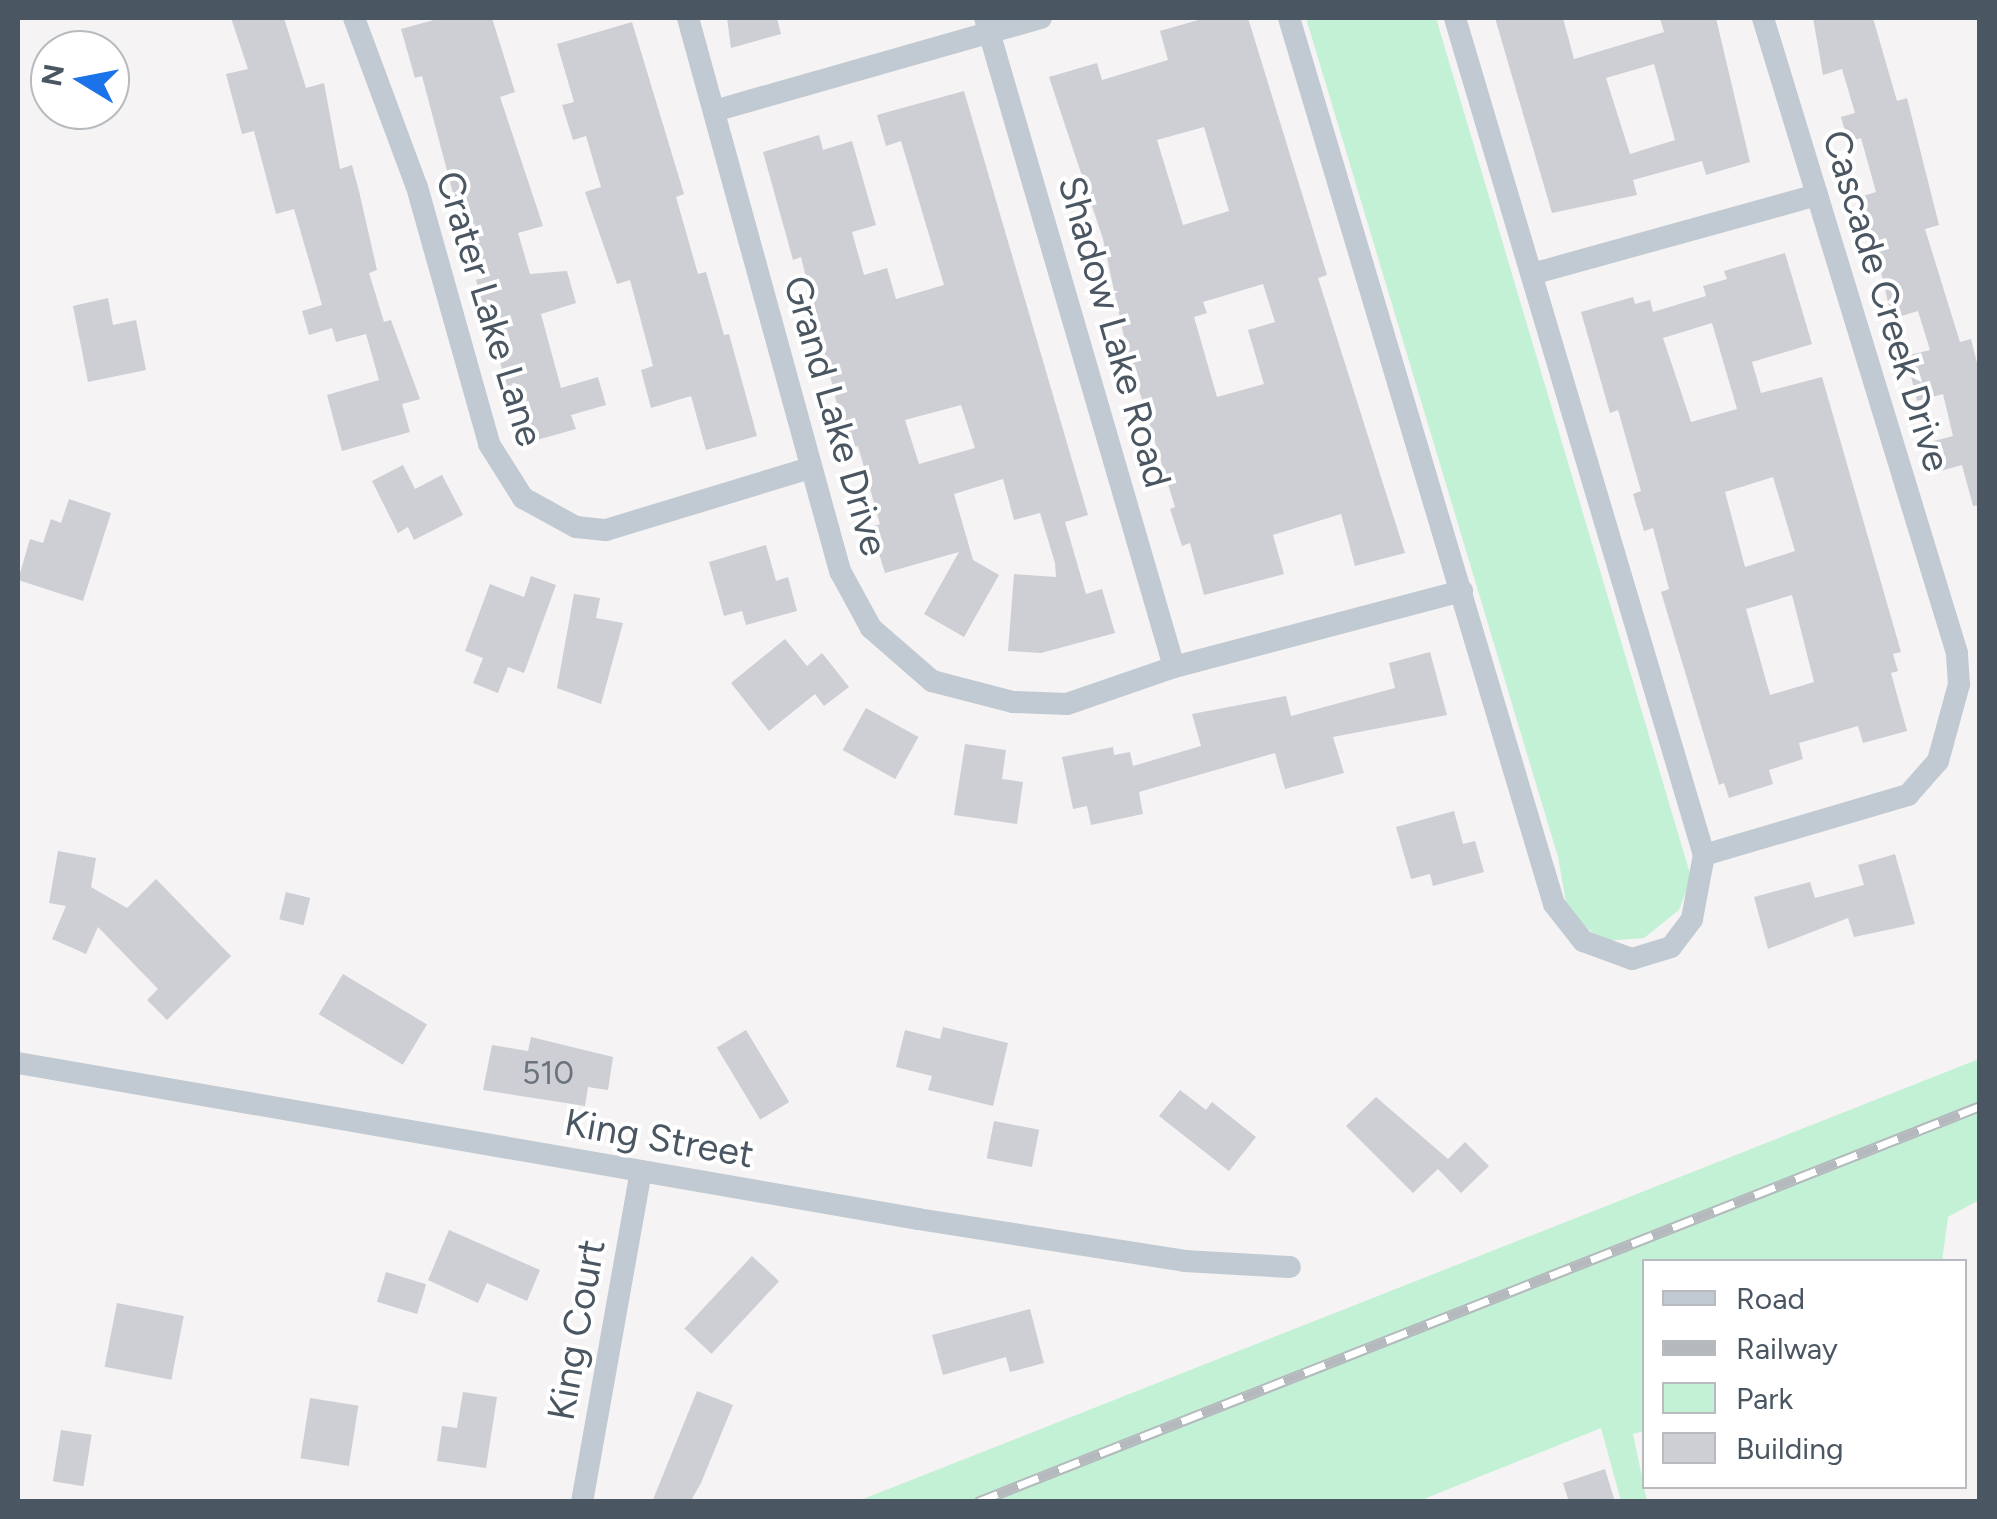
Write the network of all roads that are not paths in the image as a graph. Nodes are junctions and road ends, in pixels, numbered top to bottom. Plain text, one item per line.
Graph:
1 (354, 18) edge
2 (688, 18) edge
3 (1041, 18) edge
4 (1289, 18) edge
5 (1456, 18) edge
6 (1763, 18) edge
7 (987, 25) edge
8 (714, 111) junction
9 (1817, 195) junction
10 (1532, 274) junction
11 (810, 468) junction
12 (1462, 592) junction
13 (1174, 667) junction
14 (1704, 855) junction
15 (18, 1063) edge
16 (641, 1170) junction
17 (1290, 1267) dead end
18 (582, 1502) edge

1 - 11 street, Crater Lake Lane
2 - 8 street, Grand Lake Drive
3 - 7 street
4 - 12 street
5 - 10 street
6 - 9 street, Cascade Creek Drive
7 - 8 street
7 - 13 street, Shadow Lake Road
8 - 11 street, Grand Lake Drive
9 - 10 street
9 - 14 street, Cascade Creek Drive
10 - 14 street
11 - 13 street, Grand Lake Drive
12 - 13 street, Grand Lake Drive
12 - 14 street
15 - 16 street, King Street
16 - 17 street, King Street
16 - 18 street, King Court

